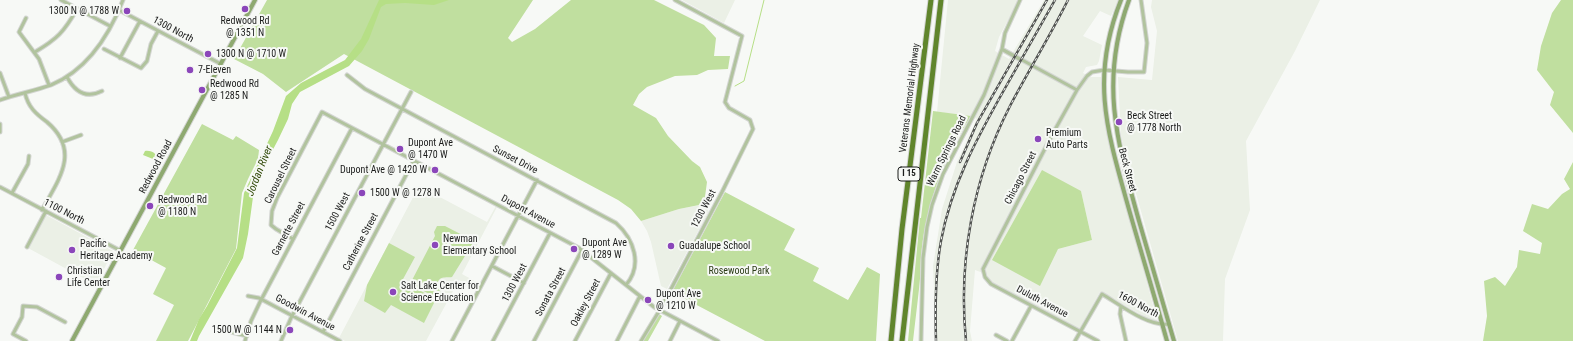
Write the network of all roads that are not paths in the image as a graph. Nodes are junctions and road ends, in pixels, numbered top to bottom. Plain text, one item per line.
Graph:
1 (61, 0) edge
2 (123, 0) edge
3 (255, 0) edge
4 (675, 0) edge
5 (930, 0) edge
6 (941, 0) edge
7 (1020, 0) edge
8 (1122, 0) edge
9 (1129, 0) edge
10 (1141, 0) edge
11 (77, 9) junction
12 (119, 10) junction
13 (26, 18) dead end
14 (140, 21) junction
15 (110, 26) junction
16 (158, 31) junction
17 (104, 49) dead end
18 (1002, 49) junction
19 (35, 52) junction
20 (120, 58) junction
21 (221, 64) junction
22 (1104, 70) junction
23 (1113, 70) junction
24 (0, 73) edge
25 (347, 75) dead end
26 (67, 77) junction
27 (49, 85) junction
28 (1078, 90) junction
29 (102, 91) dead end
30 (411, 92) dead end
31 (25, 93) junction
32 (9, 97) junction
33 (0, 100) edge
34 (402, 108) junction
35 (322, 112) joint
36 (0, 124) edge
37 (352, 128) junction
38 (0, 132) edge
39 (80, 135) dead end
40 (62, 142) junction
41 (383, 144) junction
42 (28, 156) dead end
43 (414, 160) junction
44 (537, 180) junction
45 (0, 187) edge
46 (12, 193) junction
47 (44, 210) junction
48 (518, 216) junction
49 (550, 233) junction
50 (293, 239) junction
51 (27, 247) dead end
52 (121, 250) junction
53 (582, 250) junction
54 (492, 266) junction
55 (983, 271) joint
56 (611, 273) junction
57 (524, 283) junction
58 (626, 285) junction
59 (248, 296) dead end
60 (640, 296) junction
61 (262, 299) junction
62 (1031, 306) junction
63 (1121, 306) junction
64 (659, 310) junction
65 (292, 316) junction
66 (680, 321) junction
67 (65, 322) dead end
68 (1169, 324) junction
69 (1162, 325) junction
70 (1080, 331) junction
71 (231, 332) dead end
72 (323, 332) junction
73 (996, 335) dead end
74 (246, 336) junction
75 (712, 340) edge
76 (26, 341) edge
77 (72, 341) edge
78 (245, 341) edge
79 (281, 341) edge
80 (340, 341) edge
81 (452, 341) edge
82 (493, 341) edge
83 (534, 341) edge
84 (575, 341) edge
85 (617, 341) edge
86 (641, 341) edge
87 (670, 341) edge
88 (718, 341) edge
89 (891, 341) edge
90 (903, 341) edge
91 (921, 341) edge
92 (1007, 341) edge
93 (1012, 341) edge
94 (1075, 341) edge
95 (1098, 341) edge
96 (1126, 341) edge
97 (1167, 341) edge
98 (1174, 341) edge

1 - 11 street
2 - 12 street
3 - 21 main road, Redwood Road
4 - 64 street, 1200 West
5 - 89 highway, Veterans Memorial Highway / I 15
6 - 90 highway, Veterans Memorial Highway / I 15
7 - 18 street, Warm Springs Road
8 - 22 main road, Beck Street
9 - 23 main road, Beck Street
10 - 23 street, Chicago Street
11 - 15 street
11 - 19 street
12 - 14 street, 1300 North
12 - 15 street
13 - 19 street
14 - 16 street, 1300 North
14 - 20 street
15 - 26 street
16 - 20 street
16 - 21 street, 1300 North
17 - 20 street
18 - 28 street
18 - 91 street, Warm Springs Road
19 - 27 street
21 - 52 main road, Redwood Road
22 - 23 street, Chicago Street
22 - 28 street, Chicago Street
22 - 69 main road, Beck Street
23 - 68 main road, Beck Street
24 - 32 street
25 - 34 street, Sunset Drive
26 - 27 street
26 - 29 street
27 - 31 street
28 - 55 street, Chicago Street
30 - 34 street, 1500 West
31 - 32 street
31 - 40 street
32 - 33 street
34 - 41 street, 1500 West
34 - 44 street, Sunset Drive
35 - 37 street, Dupont Avenue
35 - 50 street, Carousel Street
36 - 38 street
37 - 41 street, Dupont Avenue
37 - 50 street, Garnette Street
39 - 40 street
40 - 47 street
41 - 43 street, Dupont Avenue
41 - 65 street, 1500 West
42 - 46 street
43 - 48 street, Dupont Avenue
43 - 72 street, Catherine Street
44 - 48 street
44 - 58 street, Sunset Drive
45 - 46 street, 1100 North
46 - 47 street, 1100 North
47 - 51 street
47 - 52 street, 1100 North
48 - 49 street, Dupont Avenue
48 - 54 street
49 - 53 street, Dupont Avenue
49 - 57 street, 1300 West
50 - 61 street, Garnette Street
52 - 77 main road, Redwood Road
53 - 56 street, Dupont Avenue
53 - 83 street, Sonata Street
54 - 57 street
54 - 81 street
55 - 62 street, Duluth Avenue
56 - 58 street, Dupont Avenue
56 - 84 street, Oakley Street
57 - 82 street, 1300 West
58 - 60 street, Dupont Avenue
59 - 61 street, Goodwin Avenue
60 - 64 street, Dupont Avenue
60 - 85 street
61 - 65 street, Goodwin Avenue
61 - 74 street, Garnette Street
62 - 70 street, Duluth Avenue
62 - 93 street
63 - 69 street, 1600 North
63 - 70 street, 1600 North
63 - 96 street
64 - 66 street, Dupont Avenue
64 - 86 street, 1200 West
65 - 72 street, Goodwin Avenue
65 - 79 street, 1500 West
66 - 75 street, Dupont Avenue
66 - 87 street
67 - 76 street
68 - 69 street, 1600 North
68 - 98 main road, Beck Street
69 - 97 main road, Beck Street
70 - 94 street
70 - 95 street, Duluth Avenue
71 - 74 street
72 - 80 street, Goodwin Avenue
73 - 92 street
74 - 78 street, Garnette Street
75 - 88 street, Dupont Avenue

